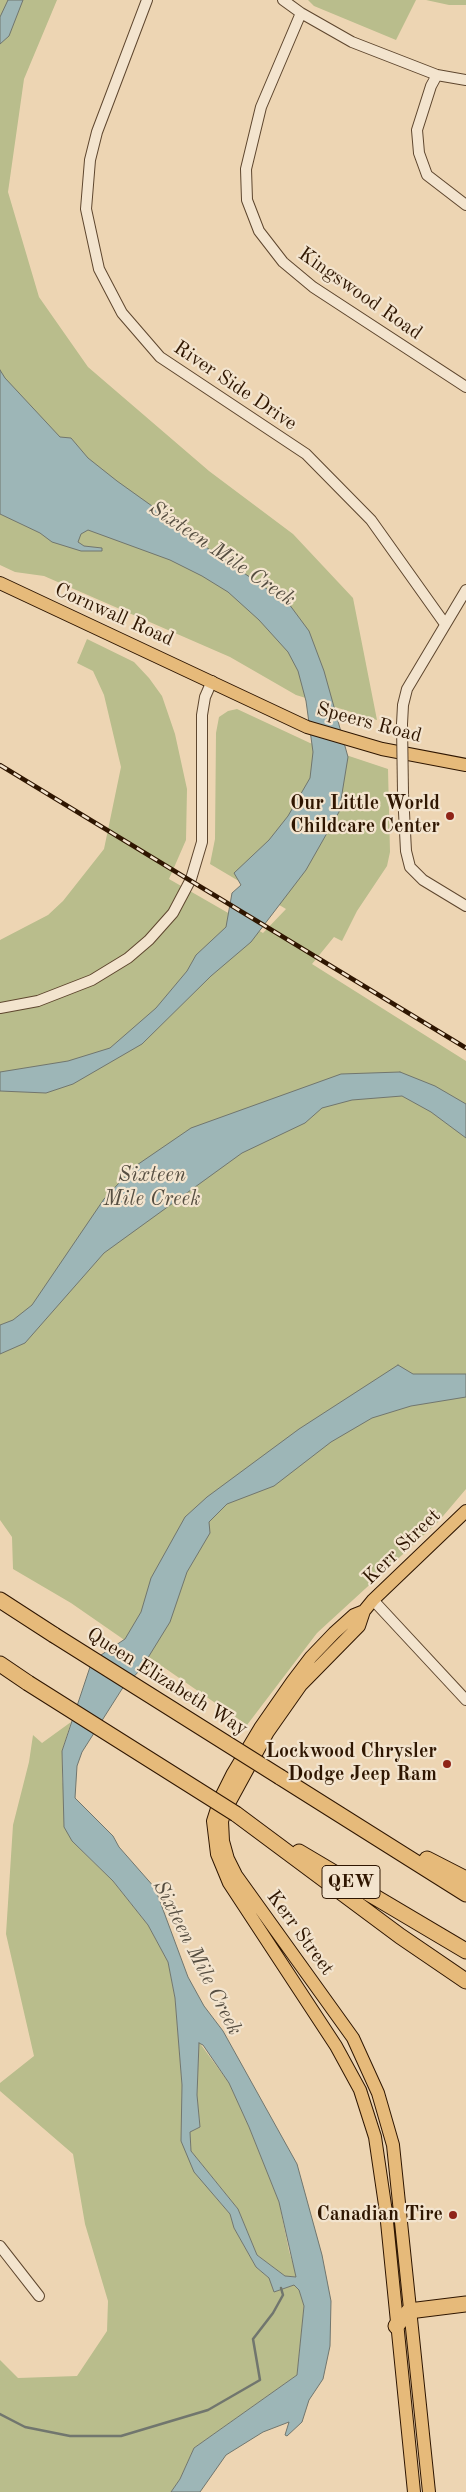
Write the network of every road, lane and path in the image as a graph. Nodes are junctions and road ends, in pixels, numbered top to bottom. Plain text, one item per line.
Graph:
1 (147, 0) edge
2 (283, 0) edge
3 (301, 13) junction
4 (437, 75) junction
5 (466, 80) edge
6 (466, 205) edge
7 (466, 387) edge
8 (0, 583) edge
9 (466, 590) edge
10 (445, 624) junction
11 (212, 681) junction
12 (466, 765) edge
13 (466, 906) edge
14 (0, 1008) edge
15 (466, 1511) edge
16 (0, 1600) edge
17 (374, 1600) junction
18 (364, 1611) junction
19 (0, 1664) edge
20 (466, 1700) edge
21 (236, 1814) junction
22 (343, 1816) junction
23 (466, 1879) edge
24 (466, 1894) edge
25 (466, 1951) edge
26 (466, 1980) edge
27 (0, 2246) edge
28 (39, 2296) dead end
29 (466, 2304) edge
30 (409, 2311) junction
31 (396, 2326) junction
32 (414, 2492) edge
33 (429, 2492) edge

1 - 10 street, River Side Drive
2 - 3 street
3 - 4 street
3 - 7 street, Kingswood Road
4 - 5 street
4 - 6 street
8 - 11 main road, Cornwall Road
9 - 10 street
10 - 13 street, bridge
11 - 12 main road, Speers Road
11 - 14 street
15 - 17 main road, Kerr Street
16 - 22 highway, Queen Elizabeth Way / QEW, bridge
17 - 18 main road, Kerr Street
17 - 20 street
18 - 30 main road, Kerr Street
18 - 31 main road, Kerr Street
19 - 21 highway, QEW, bridge
21 - 25 highway, QEW
21 - 26 highway
22 - 23 highway
22 - 24 highway, Queen Elizabeth Way / QEW
27 - 28 street
29 - 30 highway
30 - 31 highway
30 - 33 main road, Kerr Street
31 - 32 main road, Kerr Street

